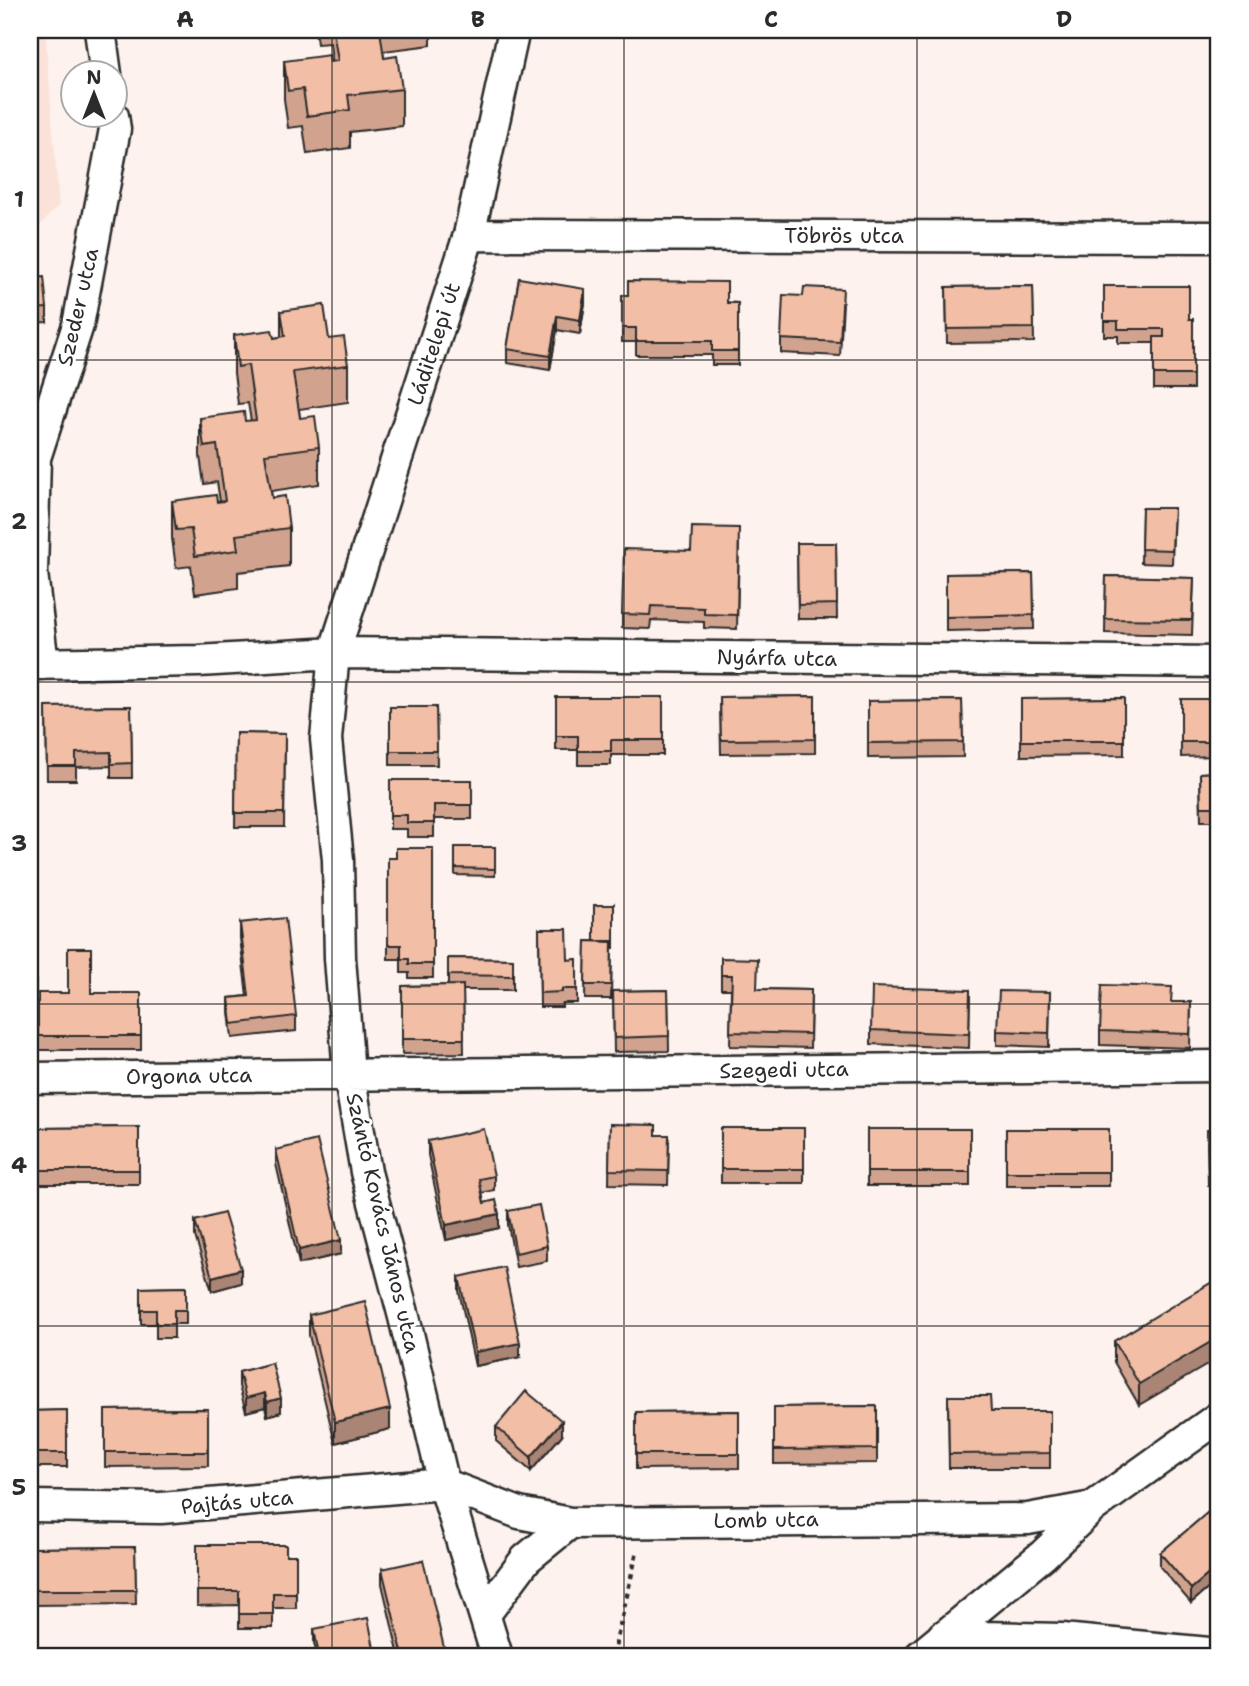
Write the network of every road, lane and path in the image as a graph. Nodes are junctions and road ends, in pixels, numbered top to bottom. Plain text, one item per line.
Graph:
1 (100, 30) edge
2 (514, 30) edge
3 (104, 60) edge
4 (115, 130) edge
5 (470, 235) junction
6 (1219, 237) edge
7 (334, 653) junction
8 (1219, 663) edge
9 (37, 664) edge
10 (1219, 1066) edge
11 (349, 1074) junction
12 (30, 1078) edge
13 (1219, 1417) edge
14 (444, 1484) junction
15 (30, 1506) edge
16 (1093, 1507) junction
17 (644, 1522) junction
18 (570, 1523) junction
19 (485, 1614) junction
20 (943, 1636) junction
21 (1219, 1654) edge
22 (497, 1656) edge
23 (613, 1656) edge
24 (920, 1656) edge

1 - 3 street
2 - 5 street, Láditelepi út
4 - 9 street, Szeder utca
5 - 6 street, Töbrös utca
5 - 7 street, Láditelepi út
7 - 8 street, Nyárfa utca
7 - 9 street, Szeder utca
7 - 11 street, Szántó Kovács János utca
10 - 11 street, Szegedi utca
11 - 12 street, Orgona utca
11 - 14 street, Szántó Kovács János utca
13 - 16 street
14 - 15 street, Pajtás utca
14 - 18 street, Lomb utca
14 - 19 street, Szántó Kovács János utca
16 - 17 street, Lomb utca
16 - 20 street
17 - 18 street, Lomb utca
17 - 23 path
18 - 19 street
19 - 22 street, Szántó Kovács János utca
20 - 21 street
20 - 24 street

